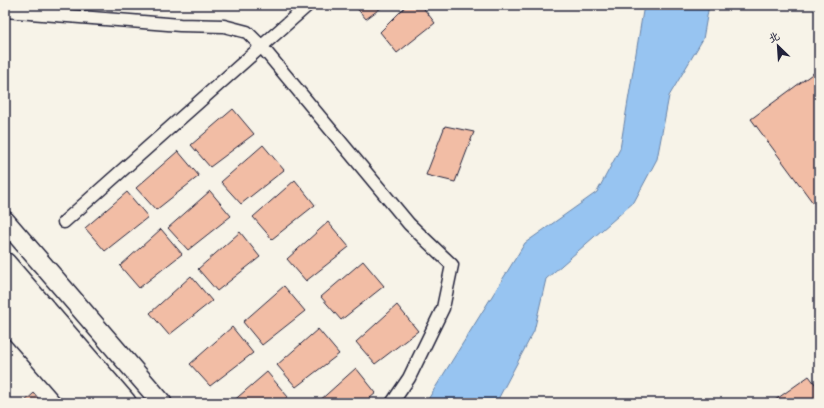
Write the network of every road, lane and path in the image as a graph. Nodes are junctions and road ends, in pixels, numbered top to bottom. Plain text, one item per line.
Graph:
1 (308, 5) edge
2 (5, 11) edge
3 (262, 46) junction
4 (5, 221) edge
5 (64, 222) dead end
6 (5, 264) edge
7 (5, 292) edge
8 (5, 319) edge
9 (78, 403) edge
10 (100, 403) edge
11 (125, 403) edge
12 (162, 403) edge
13 (392, 403) edge

1 - 3 street
2 - 3 street
3 - 5 street
3 - 13 street
4 - 12 main road
6 - 11 highway
7 - 10 highway
8 - 9 main road

